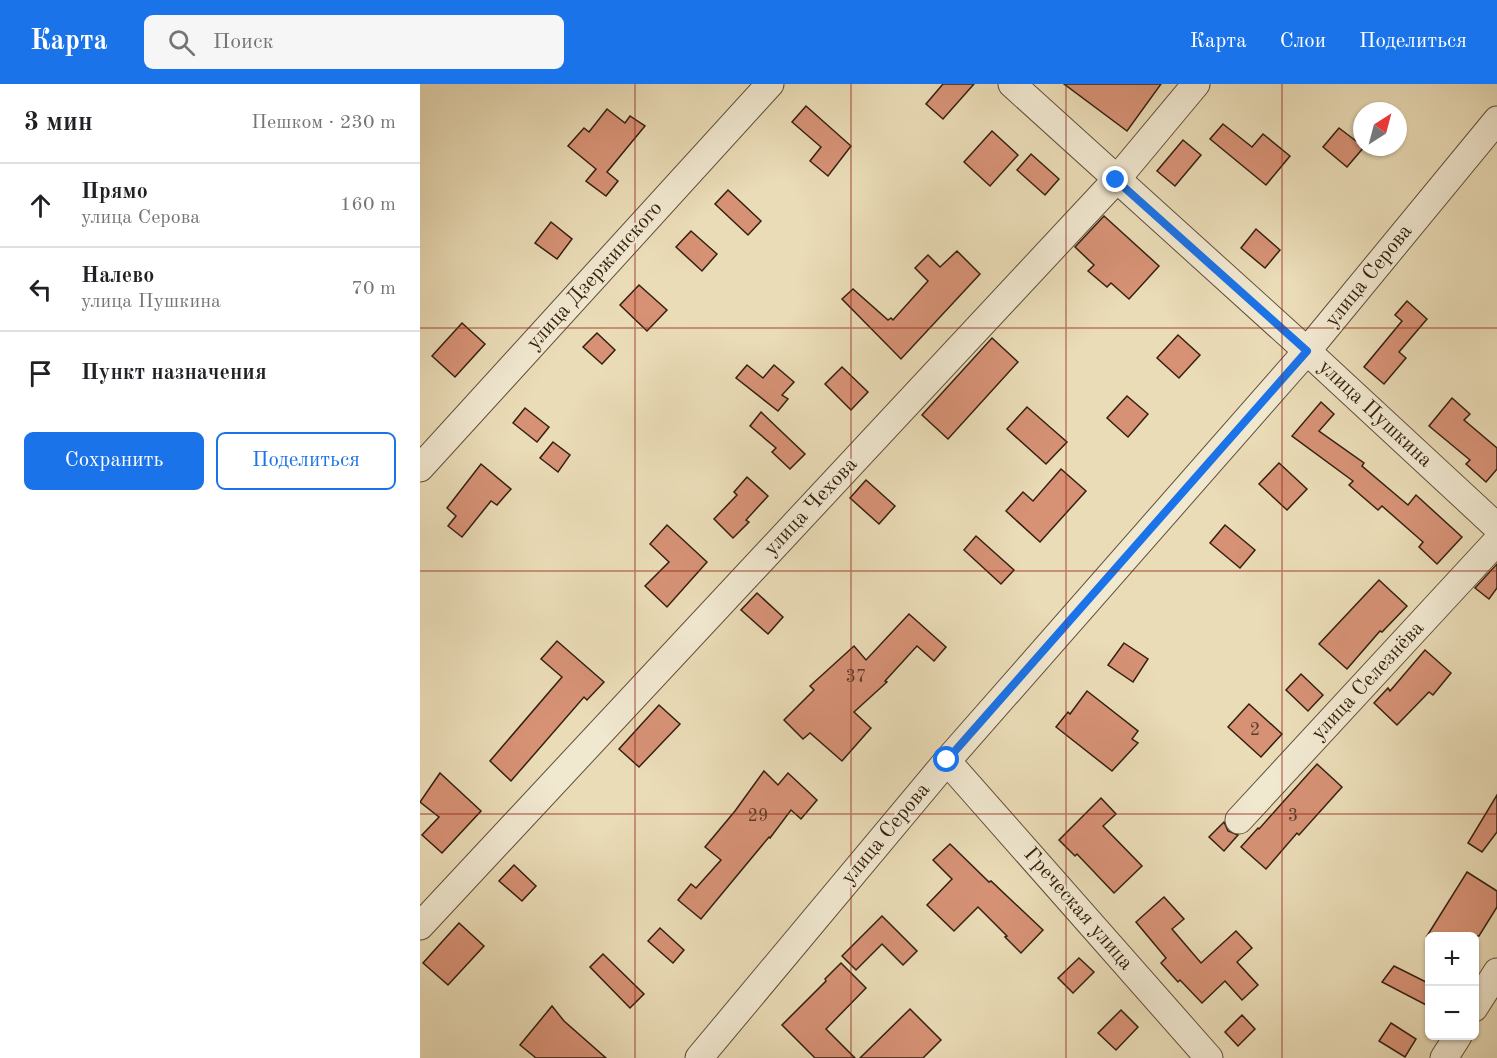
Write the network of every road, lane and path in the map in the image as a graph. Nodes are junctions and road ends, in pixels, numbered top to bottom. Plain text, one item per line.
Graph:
1 (770, 84) edge
2 (1012, 84) edge
3 (1196, 84) edge
4 (1497, 120) edge
5 (1116, 180) junction
6 (1307, 351) junction
7 (420, 468) edge
8 (1497, 527) edge
9 (1497, 541) edge
10 (947, 760) junction
11 (1239, 820) dead end
12 (420, 926) edge
13 (1497, 972) edge
14 (1479, 1000) edge
15 (1455, 1040) edge
16 (699, 1058) edge
17 (1209, 1058) edge
18 (1444, 1058) edge

1 - 7 street, улица Дзержинского
2 - 5 street, улица Пушкина
3 - 5 street, улица Чехова
4 - 6 street, улица Серова
5 - 6 street, улица Пушкина
5 - 12 street, улица Чехова
6 - 8 street, улица Пушкина
6 - 10 street, улица Серова
9 - 11 street, улица Селезнёва
10 - 16 street, улица Серова
10 - 17 street, Греческая улица
13 - 14 street
15 - 18 street

